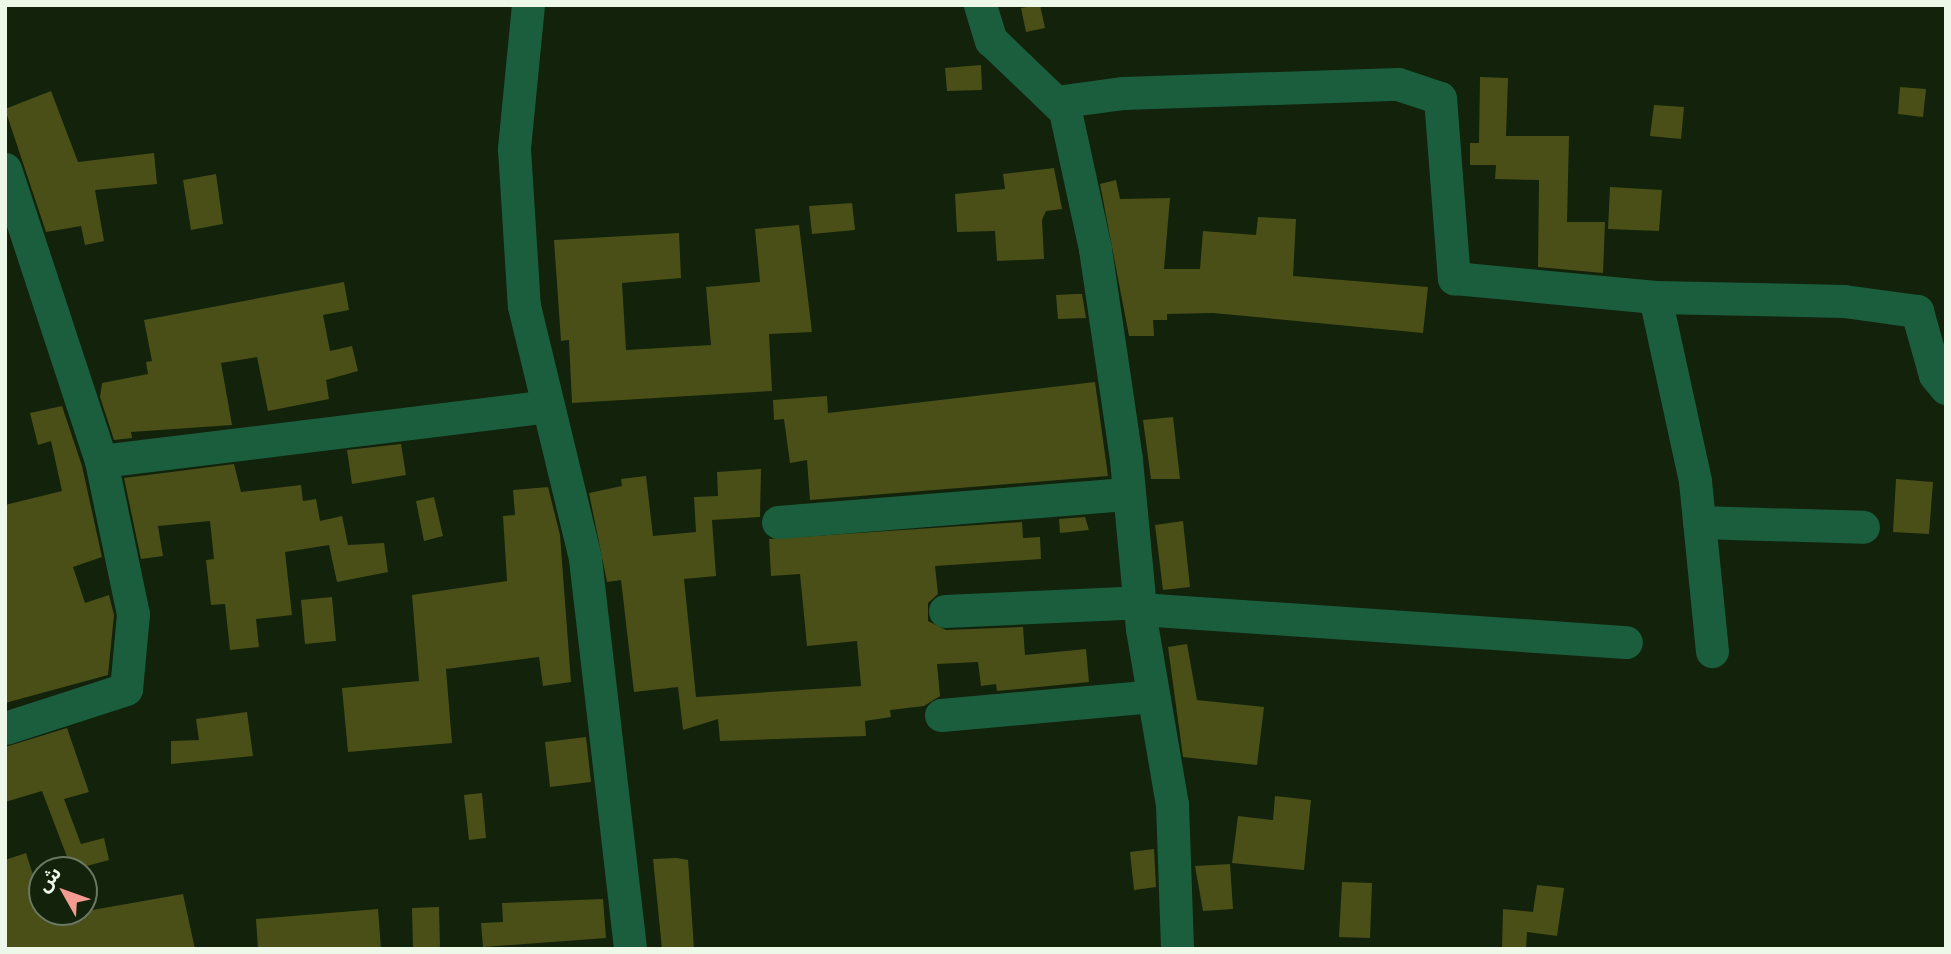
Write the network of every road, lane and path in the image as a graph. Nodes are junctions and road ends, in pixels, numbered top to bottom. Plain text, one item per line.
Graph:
1 (528, 5) edge
2 (980, 5) edge
3 (1056, 102) junction
4 (5, 169) edge
5 (1655, 297) junction
6 (1946, 388) edge
7 (548, 406) junction
8 (101, 461) junction
9 (1129, 494) junction
10 (778, 522) dead end
11 (1699, 522) junction
12 (1863, 527) dead end
13 (1140, 606) junction
14 (945, 611) dead end
15 (1626, 642) dead end
16 (1712, 652) dead end
17 (1153, 696) junction
18 (940, 715) dead end
19 (5, 728) edge
20 (630, 949) edge
21 (1177, 949) edge

1 - 7 street
2 - 3 street
3 - 5 street
3 - 9 street
4 - 8 street
5 - 6 street
5 - 11 street
7 - 8 street
7 - 20 street
8 - 19 street
9 - 10 street
9 - 13 street
11 - 12 street
11 - 16 street
13 - 14 street
13 - 15 street
13 - 17 street
17 - 18 street
17 - 21 street

